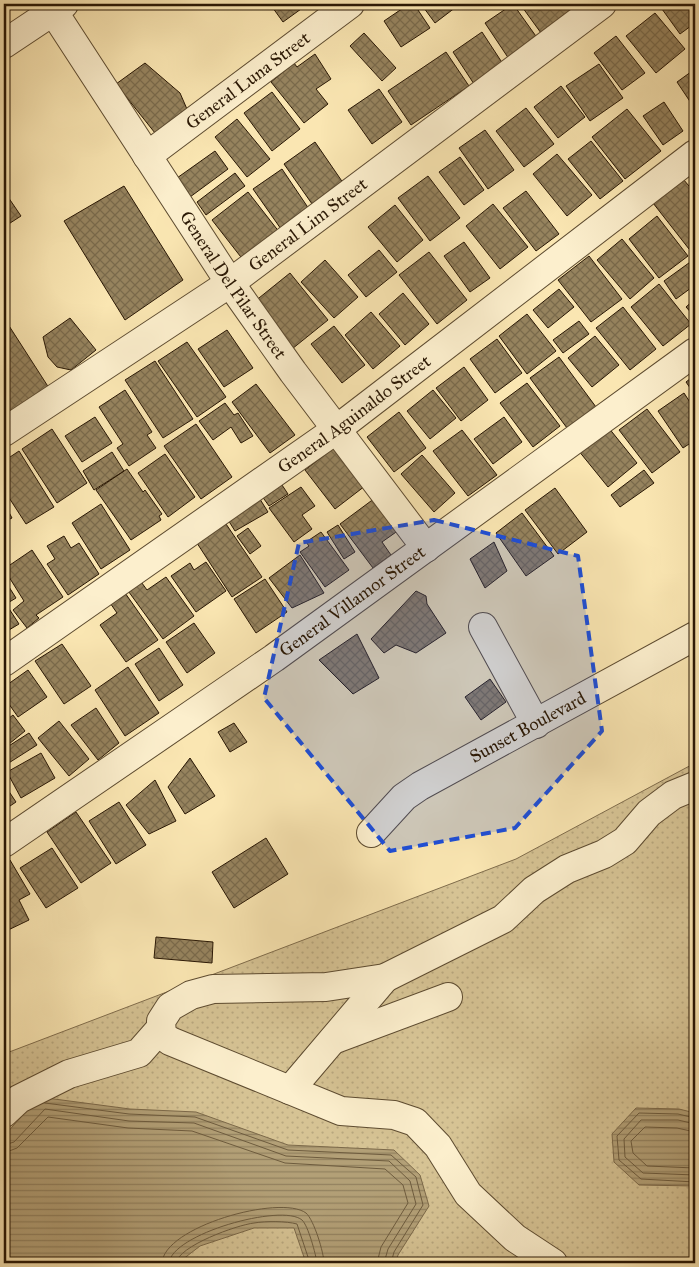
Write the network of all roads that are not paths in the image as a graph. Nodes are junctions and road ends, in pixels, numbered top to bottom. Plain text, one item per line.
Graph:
1 (350, 4) edge
2 (602, 4) edge
3 (59, 7) edge
4 (4, 44) edge
5 (695, 154) edge
6 (147, 156) junction
7 (230, 283) junction
8 (695, 352) edge
9 (337, 429) junction
10 (4, 432) edge
11 (426, 548) junction
12 (483, 627) dead end
13 (695, 636) edge
14 (4, 662) edge
15 (536, 724) junction
16 (695, 786) edge
17 (371, 833) dead end
18 (4, 843) edge
19 (384, 978) junction
20 (448, 997) dead end
21 (161, 1028) junction
22 (332, 1040) junction
23 (290, 1090) junction
24 (4, 1113) edge
25 (553, 1263) edge

1 - 6 street, General Luna Street
2 - 7 street, General Lim Street
3 - 4 street
3 - 6 street, General Del Pilar Street
5 - 9 street, General Aguinaldo Street
6 - 7 street, General Del Pilar Street
7 - 9 street, General Del Pilar Street
7 - 10 street, General Lim Street
8 - 11 street, General Villamor Street
9 - 11 street, General Del Pilar Street
9 - 14 street, General Aguinaldo Street
11 - 18 street, General Villamor Street
12 - 15 street
13 - 15 street, Sunset Boulevard
15 - 17 street, Sunset Boulevard
16 - 19 street
19 - 21 street
19 - 22 street
20 - 22 street
21 - 23 street
21 - 24 street
22 - 23 street
23 - 25 street

